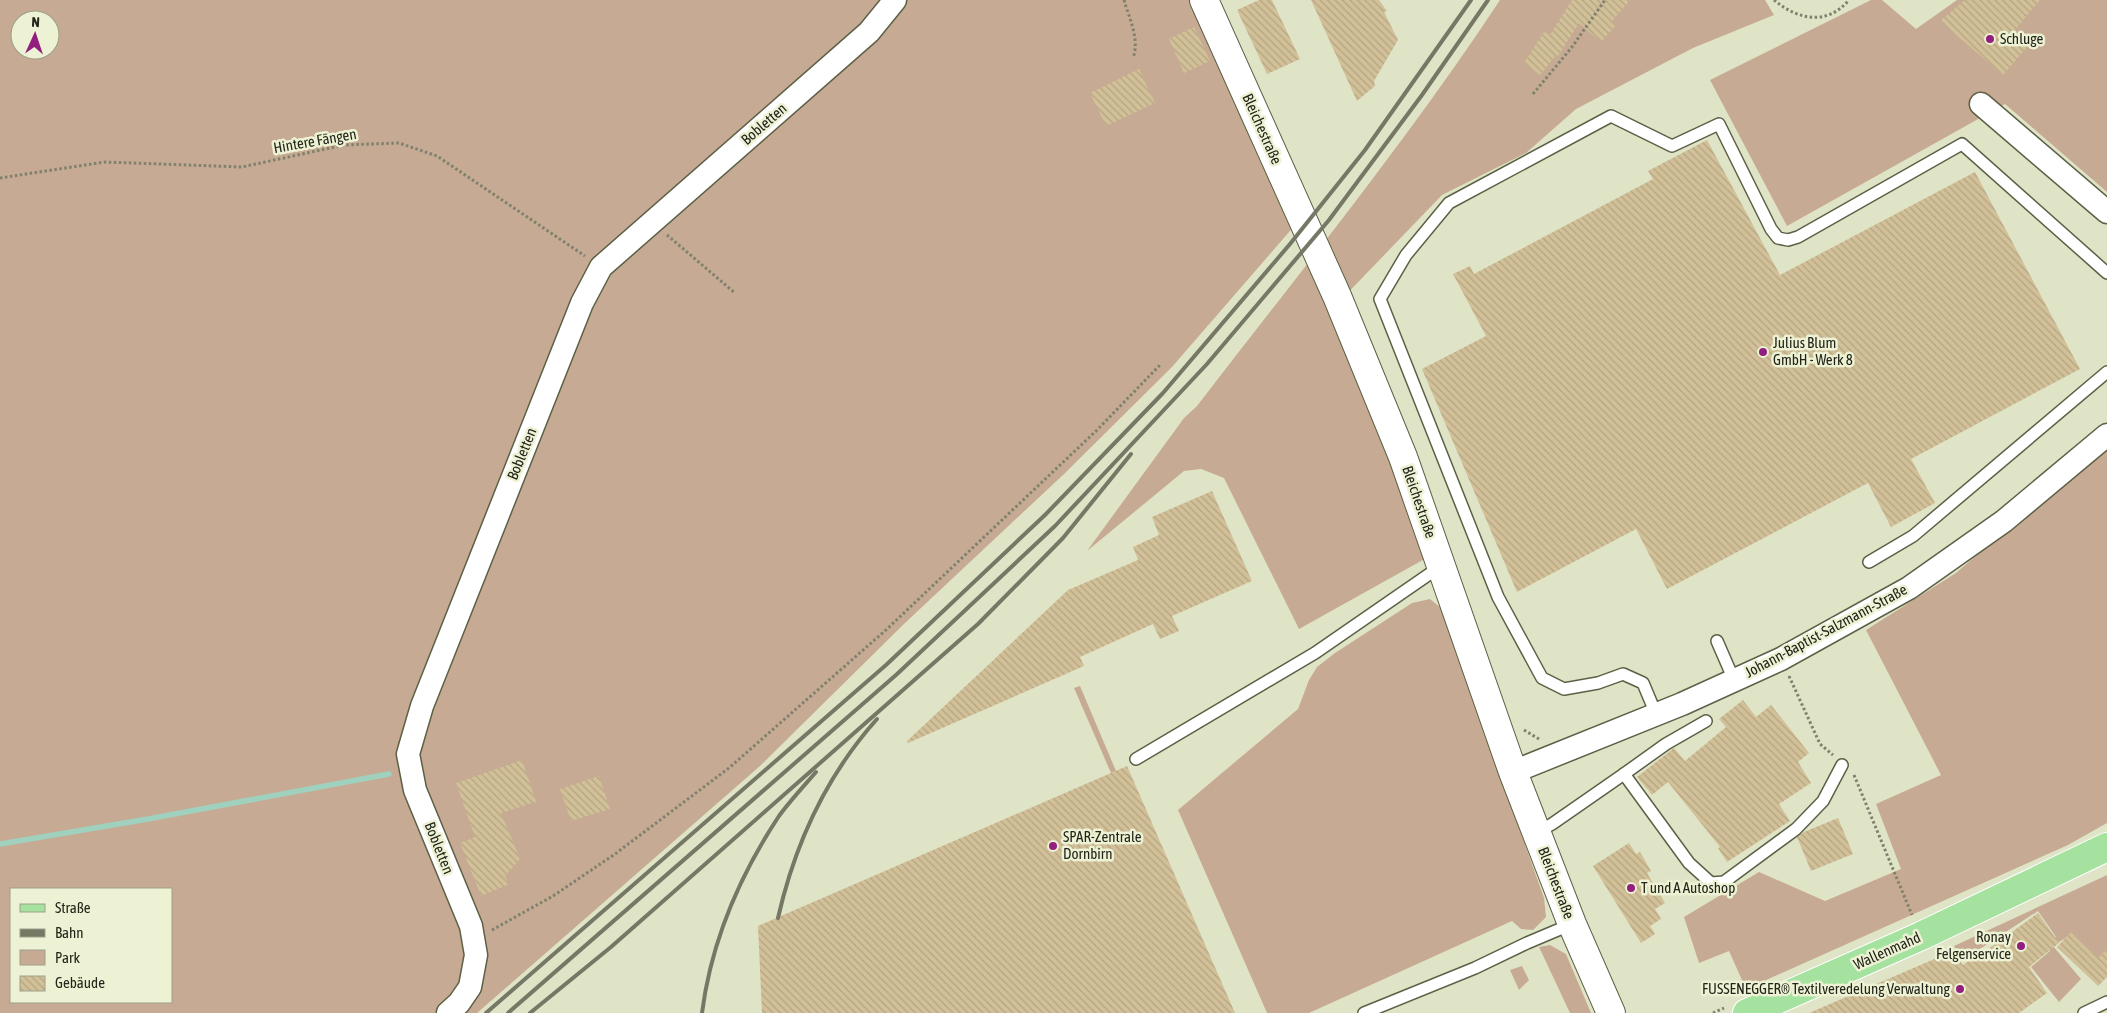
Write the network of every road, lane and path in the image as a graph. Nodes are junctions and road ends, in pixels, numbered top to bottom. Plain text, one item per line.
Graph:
1 (895, 0) edge
2 (1124, 0) edge
3 (1204, 0) edge
4 (1605, 0) edge
5 (1774, 0) edge
6 (1849, 0) edge
7 (1133, 58) dead end
8 (1532, 94) dead end
9 (1981, 104) dead end
10 (0, 178) edge
11 (2107, 212) edge
12 (651, 223) junction
13 (601, 267) junction
14 (2107, 273) edge
15 (734, 293) dead end
16 (1160, 365) dead end
17 (2107, 372) edge
18 (2107, 435) edge
19 (1869, 562) dead end
20 (1441, 566) junction
21 (1717, 641) dead end
22 (1781, 658) junction
23 (1734, 680) junction
24 (1656, 714) junction
25 (1706, 721) dead end
26 (1136, 759) dead end
27 (1842, 765) junction
28 (1513, 772) junction
29 (1624, 774) junction
30 (1536, 833) junction
31 (2107, 847) edge
32 (1572, 924) junction
33 (1921, 936) junction
34 (473, 939) junction
35 (2107, 1002) edge
36 (448, 1013) edge
37 (1364, 1013) edge
38 (1611, 1013) edge
39 (1748, 1013) edge
40 (2084, 1013) edge

1 - 12 street, Bobletten
2 - 7 path
3 - 20 main road, Bleichestraße
4 - 8 path
5 - 6 path
9 - 11 street
10 - 13 path, Hintere Fängen
12 - 13 street, Bobletten
12 - 15 path
13 - 34 street, Bobletten
14 - 24 lane
16 - 34 path
17 - 19 lane
18 - 22 street, Johann-Baptist-Salzmann-Straße
20 - 26 lane
20 - 28 main road, Bleichestraße
21 - 23 lane
22 - 23 street, Johann-Baptist-Salzmann-Straße
22 - 27 path
23 - 24 street, Johann-Baptist-Salzmann-Straße
24 - 28 street, Johann-Baptist-Salzmann-Straße
25 - 29 lane
27 - 29 lane
27 - 33 path
28 - 30 main road, Bleichestraße
29 - 30 lane
30 - 32 main road, Bleichestraße
31 - 33 main road, Wallenmahd
32 - 37 lane
32 - 38 main road, Bleichestraße
33 - 39 main road, Wallenmahd
34 - 36 street, Bobletten
35 - 40 lane

